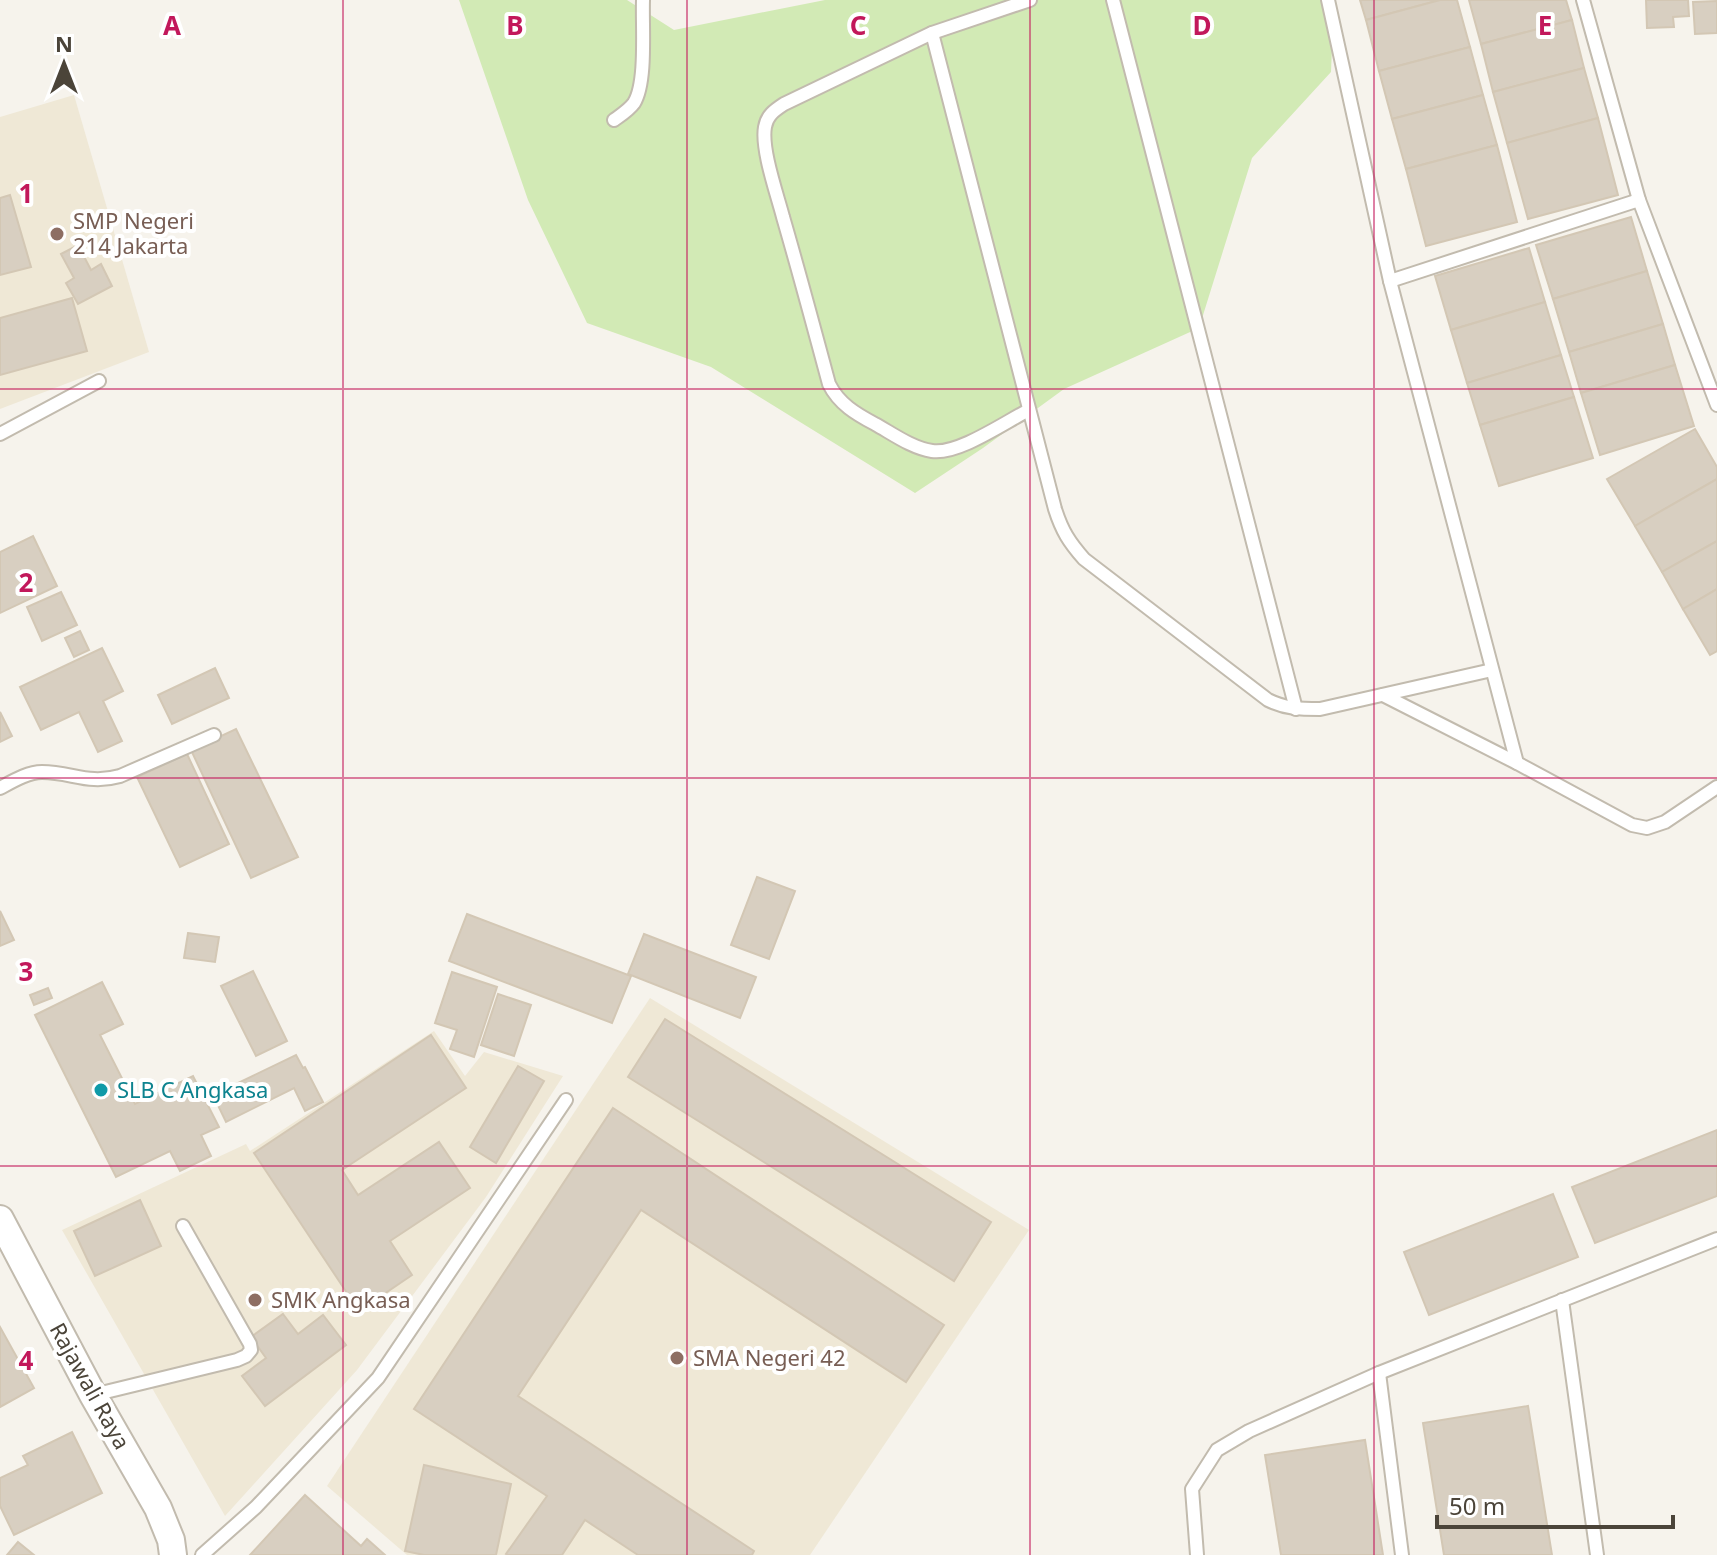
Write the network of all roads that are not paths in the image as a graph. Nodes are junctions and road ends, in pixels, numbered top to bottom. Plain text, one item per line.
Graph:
1 (643, 0) edge
2 (1030, 0) edge
3 (1113, 0) edge
4 (1328, 0) edge
5 (1583, 0) edge
6 (932, 33) junction
7 (614, 120) dead end
8 (1639, 200) junction
9 (1390, 281) junction
10 (99, 381) dead end
11 (1717, 405) edge
12 (1029, 410) junction
13 (0, 434) edge
14 (1492, 670) junction
15 (1383, 695) junction
16 (1296, 709) junction
17 (214, 735) dead end
18 (1517, 763) junction
19 (1717, 787) edge
20 (0, 788) edge
21 (566, 1100) dead end
22 (0, 1219) edge
23 (183, 1226) dead end
24 (1717, 1239) edge
25 (1562, 1300) junction
26 (1379, 1373) junction
27 (93, 1395) junction
28 (173, 1555) edge
29 (202, 1555) edge
30 (1197, 1555) edge
31 (1402, 1555) edge
32 (1597, 1555) edge

1 - 7 lane
2 - 6 lane
3 - 16 lane
4 - 9 lane
5 - 8 lane
6 - 12 lane
6 - 12 lane
8 - 9 lane
8 - 11 lane
9 - 14 lane
10 - 13 lane
12 - 16 lane
14 - 15 lane
14 - 18 lane
15 - 16 lane
15 - 18 lane
17 - 20 lane
18 - 19 lane
21 - 29 lane
22 - 27 street, Rajawali Raya
23 - 27 lane
24 - 25 lane
25 - 26 lane
25 - 32 lane
26 - 30 lane
26 - 31 lane
27 - 28 street, Rajawali Raya

